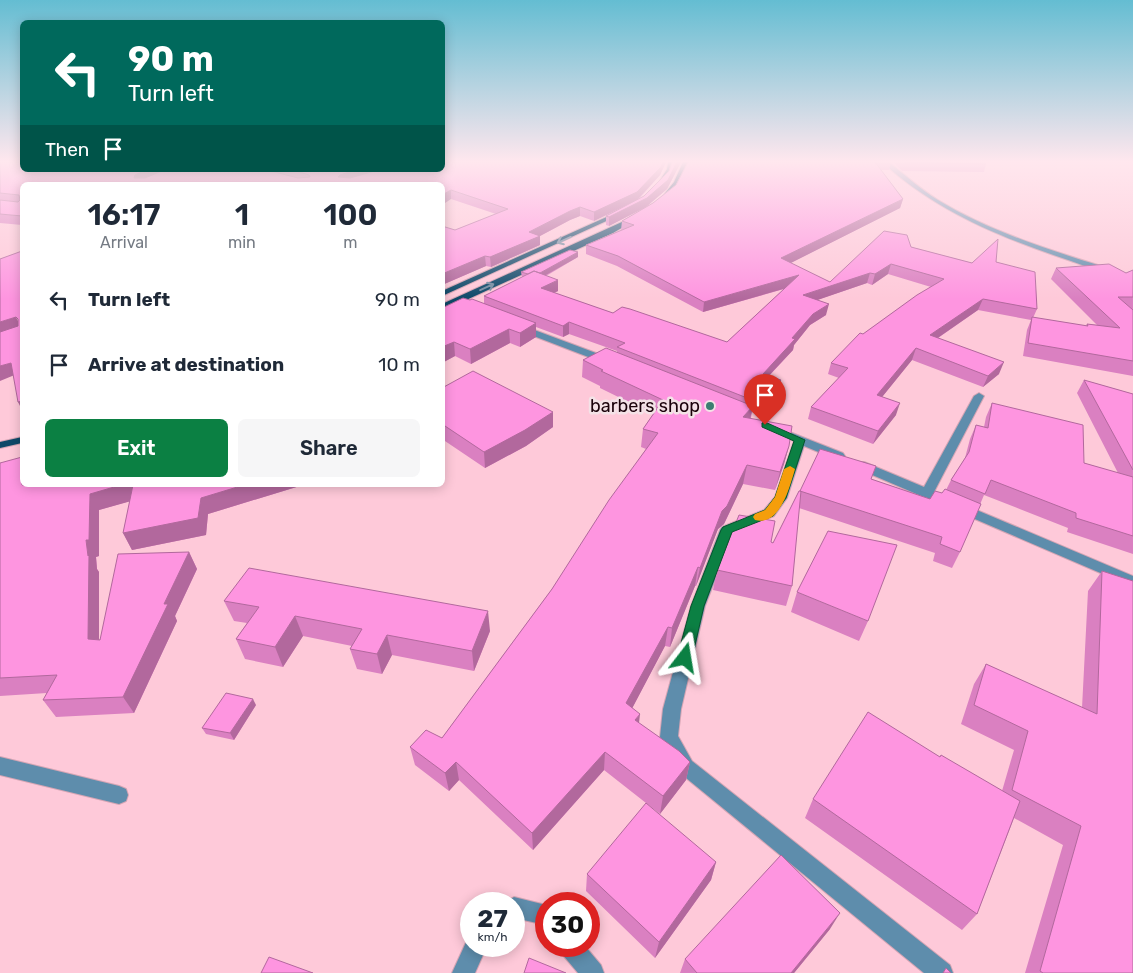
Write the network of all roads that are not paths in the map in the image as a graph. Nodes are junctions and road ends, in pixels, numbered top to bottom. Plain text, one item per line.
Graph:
1 (633, 207) edge
2 (947, 207) edge
3 (643, 214) edge
4 (1133, 278) edge
5 (445, 293) edge
6 (456, 301) junction
7 (445, 306) edge
8 (473, 308) edge
9 (507, 322) edge
10 (615, 363) edge
11 (979, 396) dead end
12 (765, 425) edge
13 (20, 440) edge
14 (800, 440) junction
15 (0, 445) edge
16 (927, 493) junction
17 (1133, 582) edge
18 (2, 770) edge
19 (119, 795) dead end
20 (471, 957) edge
21 (579, 957) edge
22 (463, 973) edge
23 (593, 973) edge
24 (942, 973) edge

1 -> 5 main road
2 - 4 street
6 -> 3 main road
6 - 7 main road
6 - 8 street
9 - 10 street
11 - 16 street
12 - 14 street
13 - 15 main road
14 - 16 street
14 - 24 street
16 - 17 street
18 - 19 street
20 - 22 street
21 - 23 street

